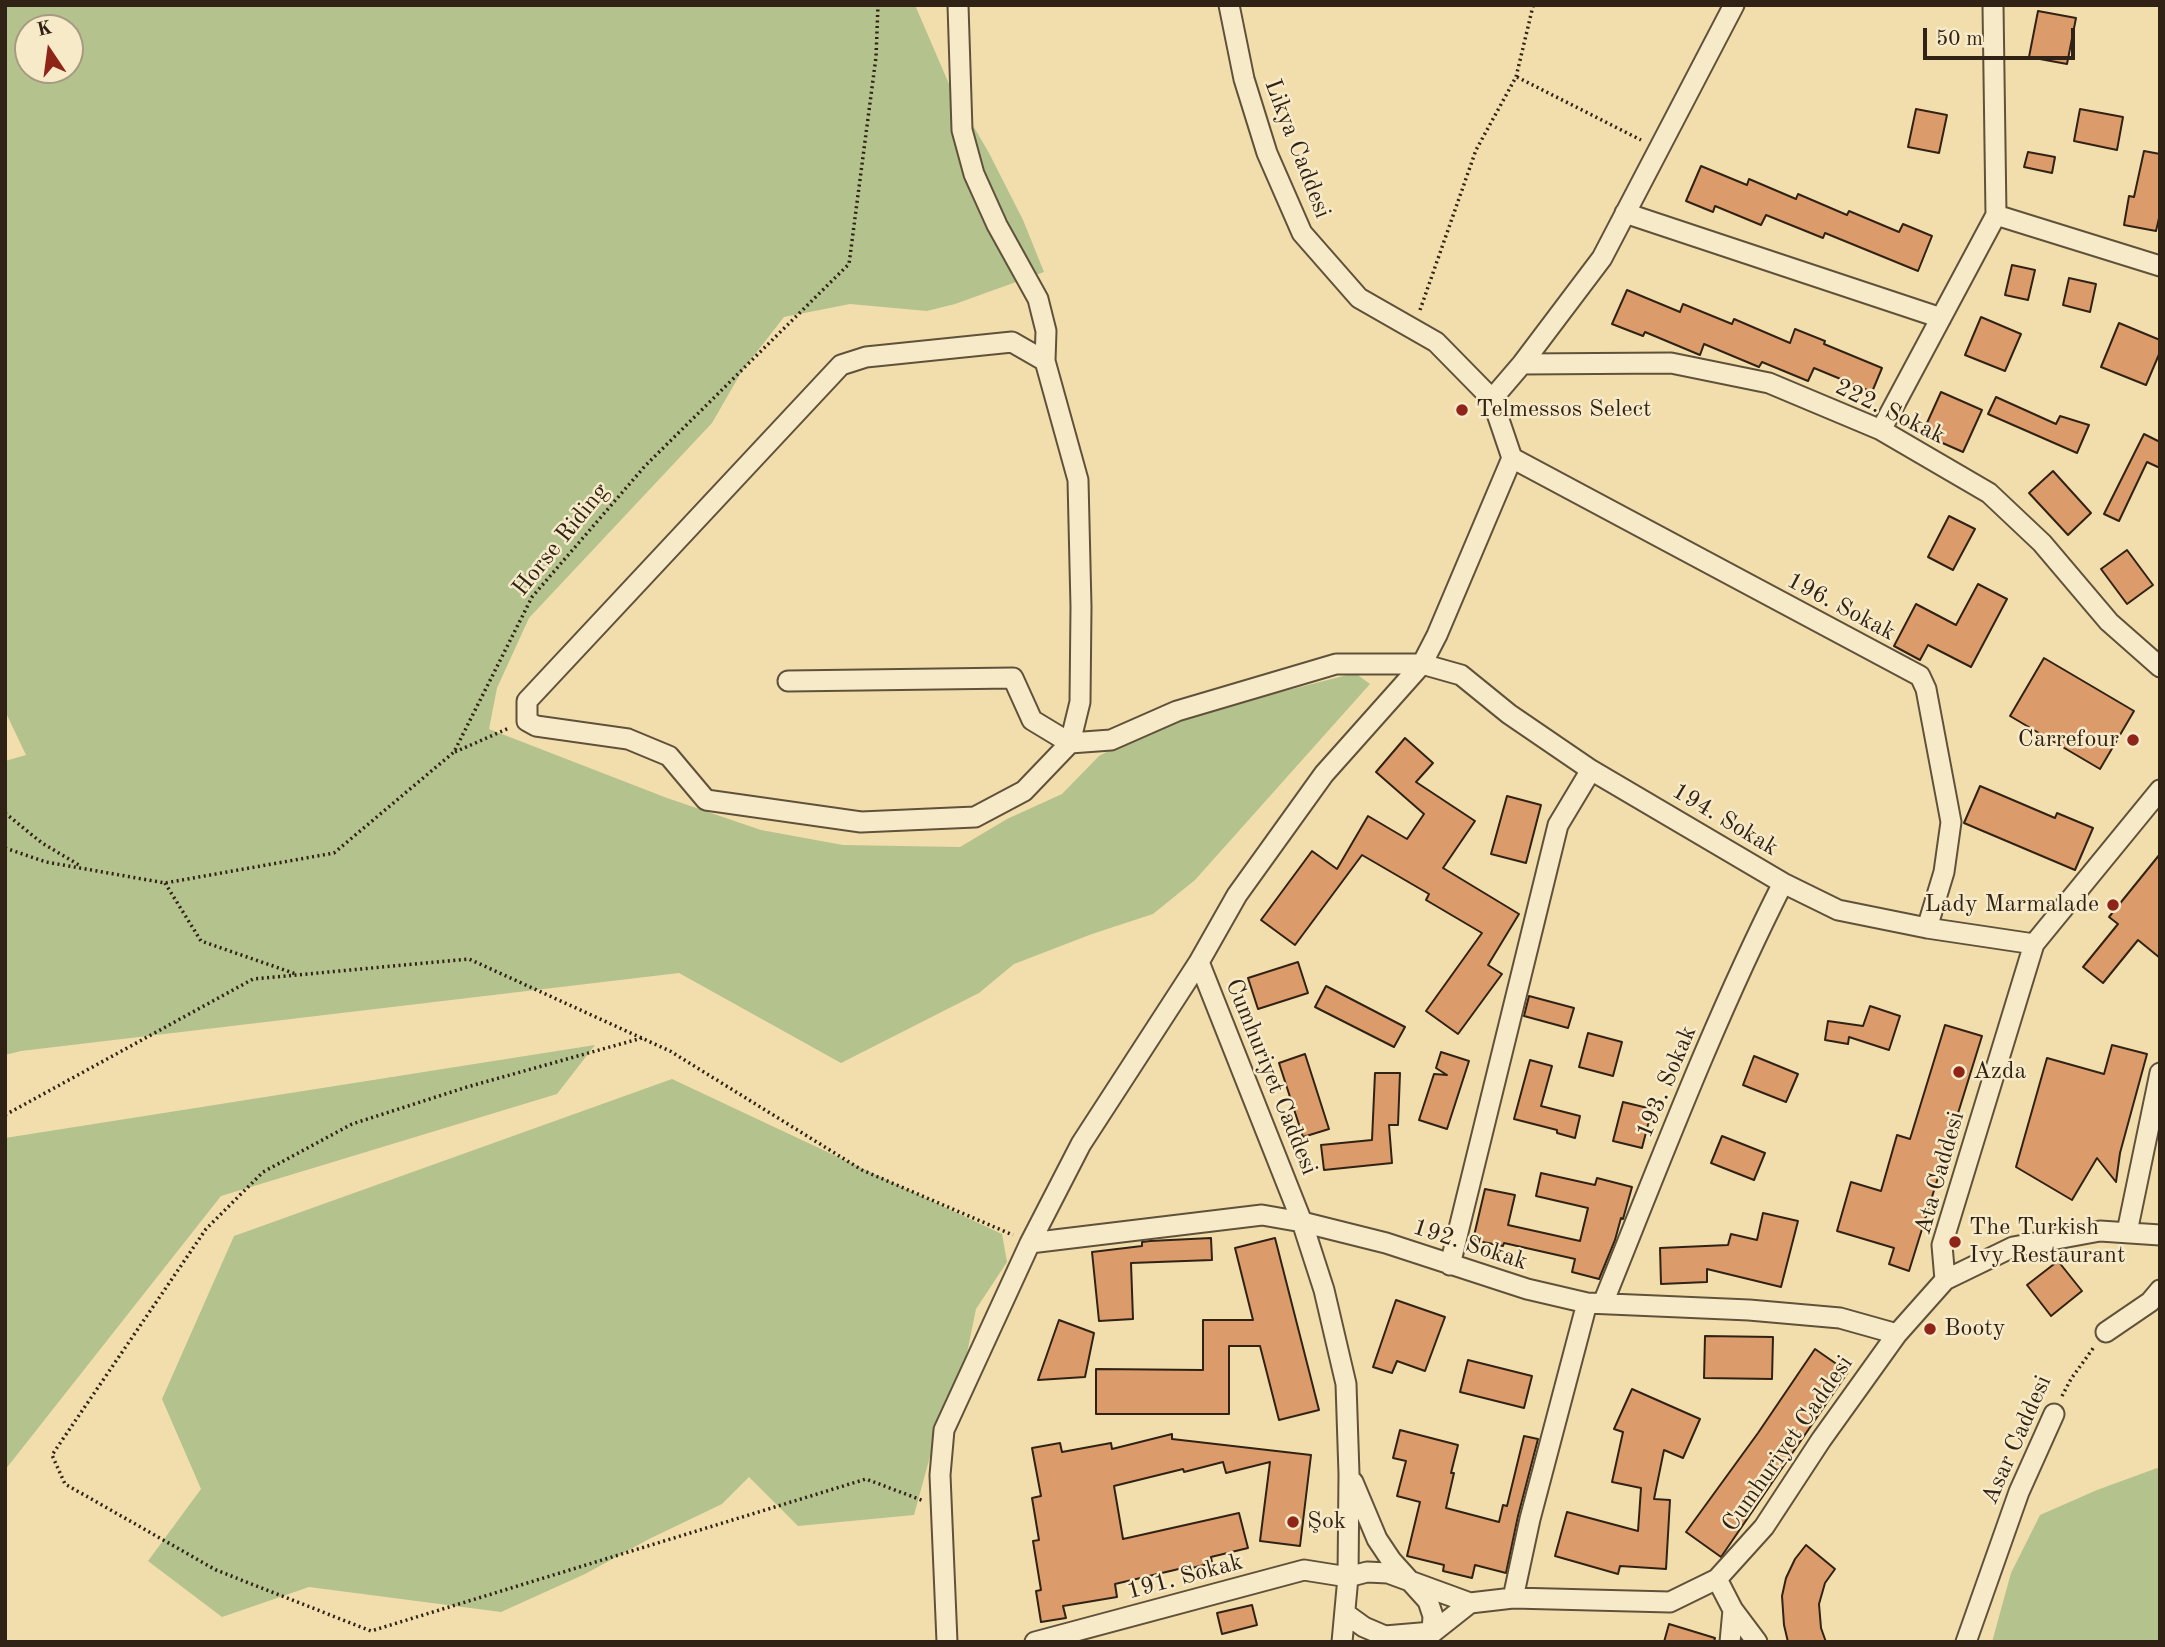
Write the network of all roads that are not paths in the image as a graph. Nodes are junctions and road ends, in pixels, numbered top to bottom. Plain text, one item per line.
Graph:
1 (958, 5) edge
2 (1230, 5) edge
3 (1734, 5) edge
4 (1993, 5) edge
5 (1625, 213) junction
6 (1996, 215) junction
7 (2160, 266) edge
8 (1941, 318) junction
9 (1045, 361) junction
10 (1522, 364) junction
11 (1492, 398) junction
12 (1881, 430) junction
13 (1512, 458) junction
14 (1422, 664) junction
15 (2160, 667) edge
16 (788, 681) dead end
17 (1070, 743) junction
18 (1591, 770) junction
19 (2159, 794) edge
20 (1783, 883) junction
21 (1927, 928) junction
22 (2035, 944) junction
23 (1199, 962) junction
24 (2160, 1073) edge
25 (1302, 1222) junction
26 (2127, 1232) junction
27 (2160, 1234) edge
28 (1030, 1243) junction
29 (1450, 1265) junction
30 (1945, 1280) junction
31 (2156, 1299) edge
32 (1595, 1303) junction
33 (2106, 1332) road end
34 (1897, 1334) junction
35 (2054, 1414) road end
36 (1349, 1474) junction
37 (1348, 1577) junction
38 (1717, 1579) junction
39 (1409, 1581) junction
40 (1513, 1598) junction
41 (1470, 1603) junction
42 (1733, 1610) junction
43 (1346, 1614) junction
44 (1428, 1637) edge
45 (947, 1642) edge
46 (1035, 1642) edge
47 (1342, 1642) edge
48 (1730, 1642) edge
49 (1757, 1642) edge
50 (1966, 1642) edge

1 - 9 street
2 - 11 street, Likya Caddesi
3 - 5 street
4 - 6 street
5 - 8 street
5 - 10 street
6 - 7 street
6 - 8 street
8 - 12 street
9 - 17 street
9 - 17 street
10 - 11 street
10 - 12 street, 222. Sokak
11 - 13 street, Likya Caddesi
12 - 15 street, 222. Sokak
13 - 14 street
13 - 21 street, 196. Sokak
14 - 17 street, 194. Sokak
14 - 18 street, 194. Sokak
14 - 23 street, Cumhuriyet Caddesi
16 - 17 street
18 - 20 street, 194. Sokak
18 - 29 street
19 - 22 street, Ata Caddesi
20 - 21 street, 194. Sokak
20 - 32 street, 193. Sokak
21 - 22 street, 194. Sokak
22 - 30 street, Ata Caddesi
23 - 25 street, Cumhuriyet Caddesi
23 - 28 street
24 - 26 street
25 - 28 street, 192. Sokak
25 - 29 street, 192. Sokak
25 - 36 street, Cumhuriyet Caddesi
26 - 27 street, Cumhuriyet Caddesi
26 - 30 street, Cumhuriyet Caddesi
28 - 45 street
29 - 32 street, 192. Sokak
30 - 34 street, Cumhuriyet Caddesi
31 - 33 street
32 - 34 street, 192. Sokak
32 - 40 street, 193. Sokak
34 - 38 street, Cumhuriyet Caddesi
35 - 50 street, Asar Caddesi
36 - 37 street, Cumhuriyet Caddesi
36 - 39 street
37 - 39 street, Cumhuriyet Caddesi
37 - 43 street, Cumhuriyet Caddesi
37 - 46 street, 191. Sokak
38 - 40 street, Cumhuriyet Caddesi
38 - 42 street
39 - 41 street, Cumhuriyet Caddesi
39 - 44 street
40 - 41 street, Cumhuriyet Caddesi
41 - 44 street
42 - 48 street
42 - 49 street
43 - 44 street
43 - 47 street, Cumhuriyet Caddesi

